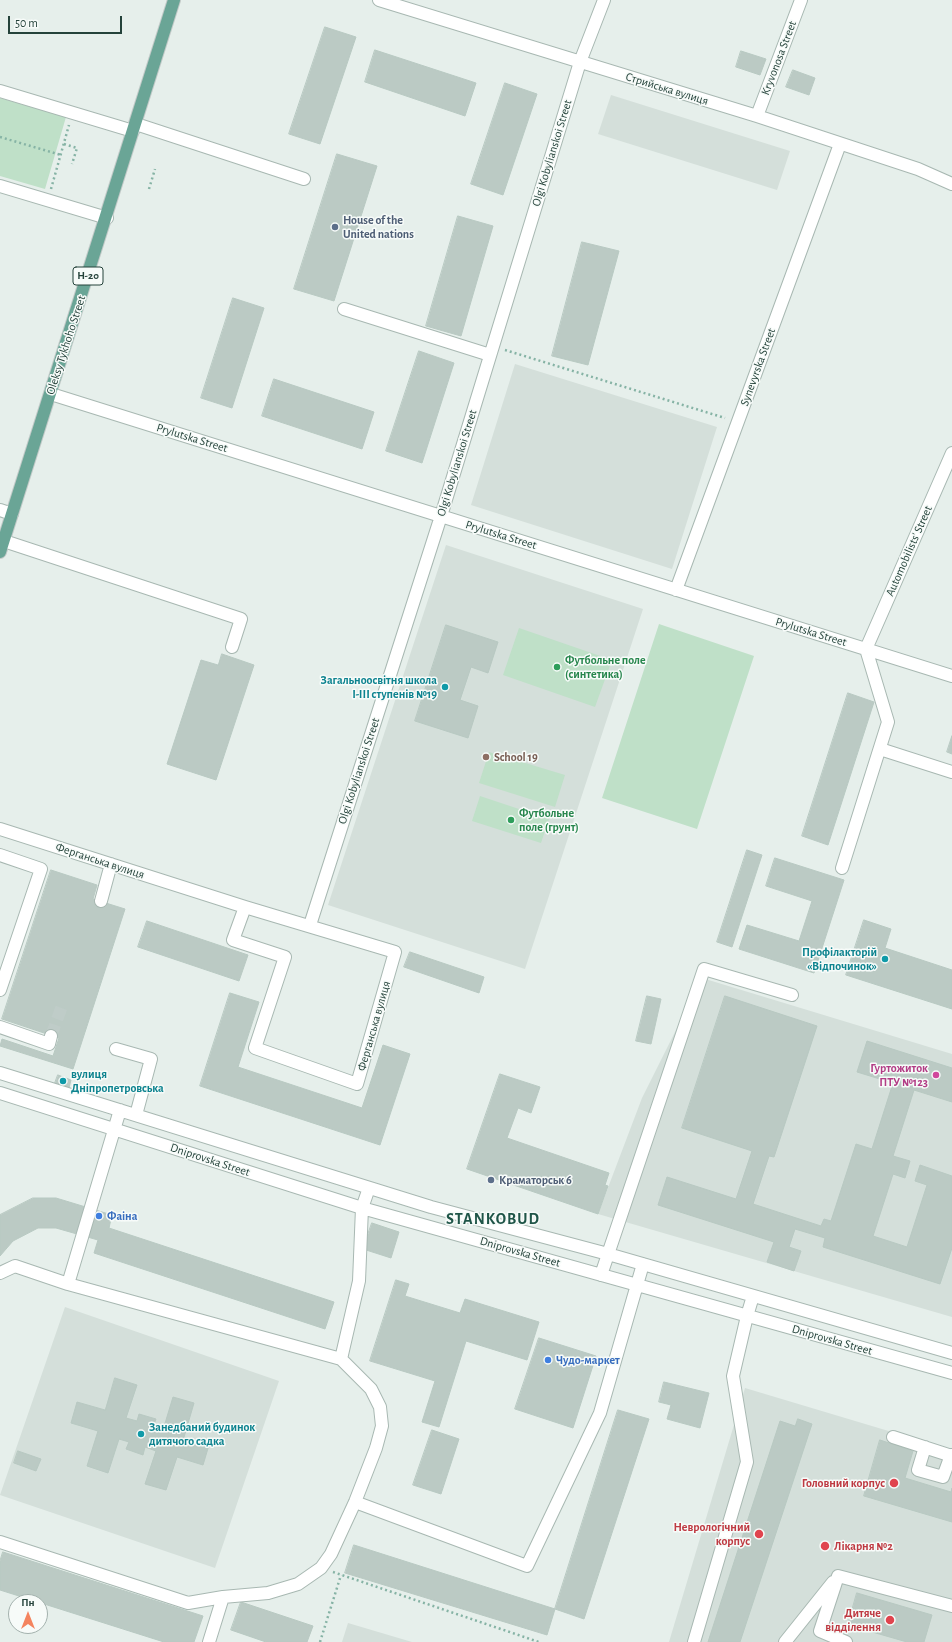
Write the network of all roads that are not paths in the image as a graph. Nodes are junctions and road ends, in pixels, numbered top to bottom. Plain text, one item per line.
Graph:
1 (174, 0) edge
2 (379, 0) edge
3 (604, 0) edge
4 (801, 0) edge
5 (580, 62) junction
6 (0, 91) edge
7 (757, 116) junction
8 (134, 128) junction
9 (840, 144) junction
10 (304, 178) dead end
11 (952, 184) edge
12 (0, 186) edge
13 (107, 218) junction
14 (344, 309) dead end
15 (492, 350) junction
16 (51, 394) junction
17 (952, 453) edge
18 (0, 510) edge
19 (12, 514) junction
20 (441, 516) junction
21 (2, 546) edge
22 (676, 590) junction
23 (232, 647) dead end
24 (866, 649) junction
25 (952, 676) edge
26 (880, 749) junction
27 (952, 772) edge
28 (0, 829) edge
29 (0, 855) edge
30 (111, 864) junction
31 (842, 868) dead end
32 (101, 902) dead end
33 (245, 906) junction
34 (310, 925) junction
35 (0, 990) edge
36 (792, 994) dead end
37 (0, 1027) edge
38 (51, 1036) dead end
39 (116, 1049) dead end
40 (0, 1073) edge
41 (0, 1093) edge
42 (120, 1110) junction
43 (136, 1115) junction
44 (113, 1129) junction
45 (369, 1188) junction
46 (362, 1208) junction
47 (608, 1254) junction
48 (643, 1264) junction
49 (0, 1273) edge
50 (601, 1275) junction
51 (68, 1284) junction
52 (637, 1285) junction
53 (753, 1296) junction
54 (747, 1316) junction
55 (952, 1353) edge
56 (341, 1358) junction
57 (952, 1373) edge
58 (893, 1437) dead end
59 (925, 1447) junction
60 (951, 1456) edge
61 (355, 1502) junction
62 (0, 1542) edge
63 (838, 1576) junction
64 (223, 1597) junction
65 (952, 1606) edge
66 (799, 1624) junction
67 (820, 1631) junction
68 (209, 1642) edge
69 (694, 1642) edge
70 (785, 1642) edge
71 (846, 1642) edge

1 - 8 main road, Oleksy Tykhoho Street / Н-20
2 - 5 street, Стрийська вулиця
3 - 5 street, Olgi Kobylianskoi Street
4 - 7 street, Kryvonosa Street
5 - 7 street, Стрийська вулиця
5 - 15 street, Olgi Kobylianskoi Street
6 - 8 street
7 - 9 street, Стрийська вулиця
8 - 10 street
8 - 13 main road, Oleksy Tykhoho Street / Н-20
9 - 11 street, Стрийська вулиця
9 - 22 street, Synevyrska Street
12 - 13 street
13 - 16 main road, Oleksy Tykhoho Street / Н-20
14 - 15 street
15 - 20 street, Olgi Kobylianskoi Street
16 - 19 main road, Oleksy Tykhoho Street / Н-20
16 - 20 street, Prylutska Street
17 - 24 street, Automobilists' Street
18 - 19 street
19 - 21 main road, Oleksy Tykhoho Street / Н-20
20 - 22 street, Prylutska Street
20 - 34 street, Olgi Kobylianskoi Street
21 - 23 street
22 - 24 street, Prylutska Street
24 - 25 street, Prylutska Street
24 - 26 street
26 - 27 street
26 - 31 street
28 - 30 street, Ферганська вулиця
29 - 35 street
30 - 32 street
30 - 33 street, Ферганська вулиця
33 - 34 street, Ферганська вулиця
33 - 34 street, Ферганська вулиця
36 - 47 street
37 - 38 street
39 - 43 street
40 - 42 street, Dniprovska Street
41 - 44 street, Dniprovska Street
42 - 43 street, Dniprovska Street
42 - 44 street
43 - 45 street, Dniprovska Street
44 - 46 street, Dniprovska Street
44 - 51 street
45 - 46 street
45 - 47 street, Dniprovska Street
46 - 50 street, Dniprovska Street
46 - 56 street
47 - 48 street, Dniprovska Street
47 - 50 street
48 - 52 street
48 - 53 street, Dniprovska Street
49 - 51 street
50 - 52 street, Dniprovska Street
51 - 56 street
52 - 54 street, Dniprovska Street
52 - 61 street
53 - 54 street
53 - 55 street, Dniprovska Street
54 - 57 street, Dniprovska Street
54 - 69 street
56 - 61 street
58 - 59 street
59 - 60 street
59 - 60 street
61 - 64 street
62 - 64 street
63 - 65 street
63 - 66 street
63 - 67 street
64 - 68 street
66 - 67 street
66 - 70 street
67 - 71 street

